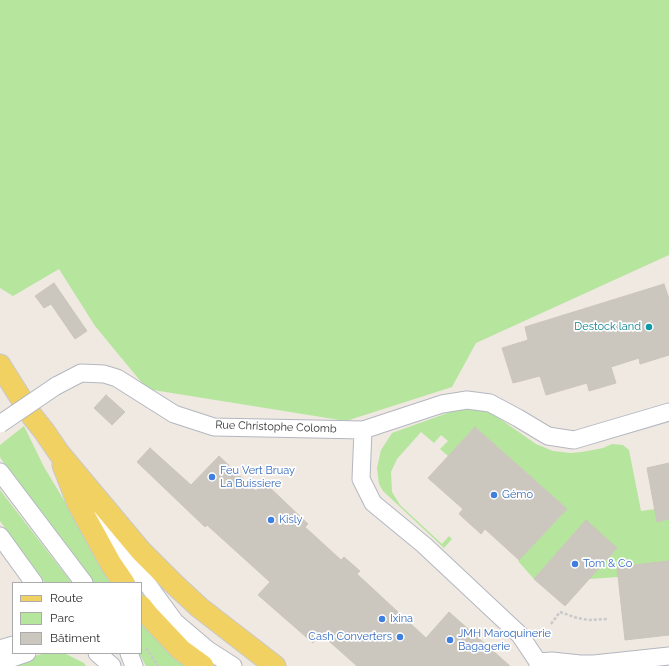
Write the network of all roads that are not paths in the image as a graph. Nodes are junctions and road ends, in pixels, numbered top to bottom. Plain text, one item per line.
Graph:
1 (0, 365) edge
2 (669, 412) edge
3 (0, 424) edge
4 (363, 430) junction
5 (59, 453) junction
6 (0, 472) edge
7 (66, 474) junction
8 (111, 515) junction
9 (0, 536) edge
10 (132, 563) junction
11 (33, 582) edge
12 (83, 582) edge
13 (123, 582) edge
14 (142, 607) edge
15 (12, 645) edge
16 (0, 649) edge
17 (24, 654) edge
18 (86, 654) edge
19 (135, 654) edge
20 (669, 656) edge
21 (103, 661) edge
22 (0, 662) edge
23 (538, 664) edge
24 (134, 666) edge
25 (203, 666) edge
26 (233, 666) edge
27 (276, 666) edge

1 - 5 main road
2 - 4 street, Rue Christophe Colomb
3 - 4 street, Rue Christophe Colomb, bridge
4 - 23 street
5 - 7 main road
5 - 8 main road
6 - 12 street
7 - 10 street
7 - 13 main road
8 - 10 street
8 - 27 main road
9 - 11 street
10 - 26 street
14 - 25 main road
15 - 16 street
17 - 22 street
18 - 21 street
19 - 24 street
20 - 23 street

